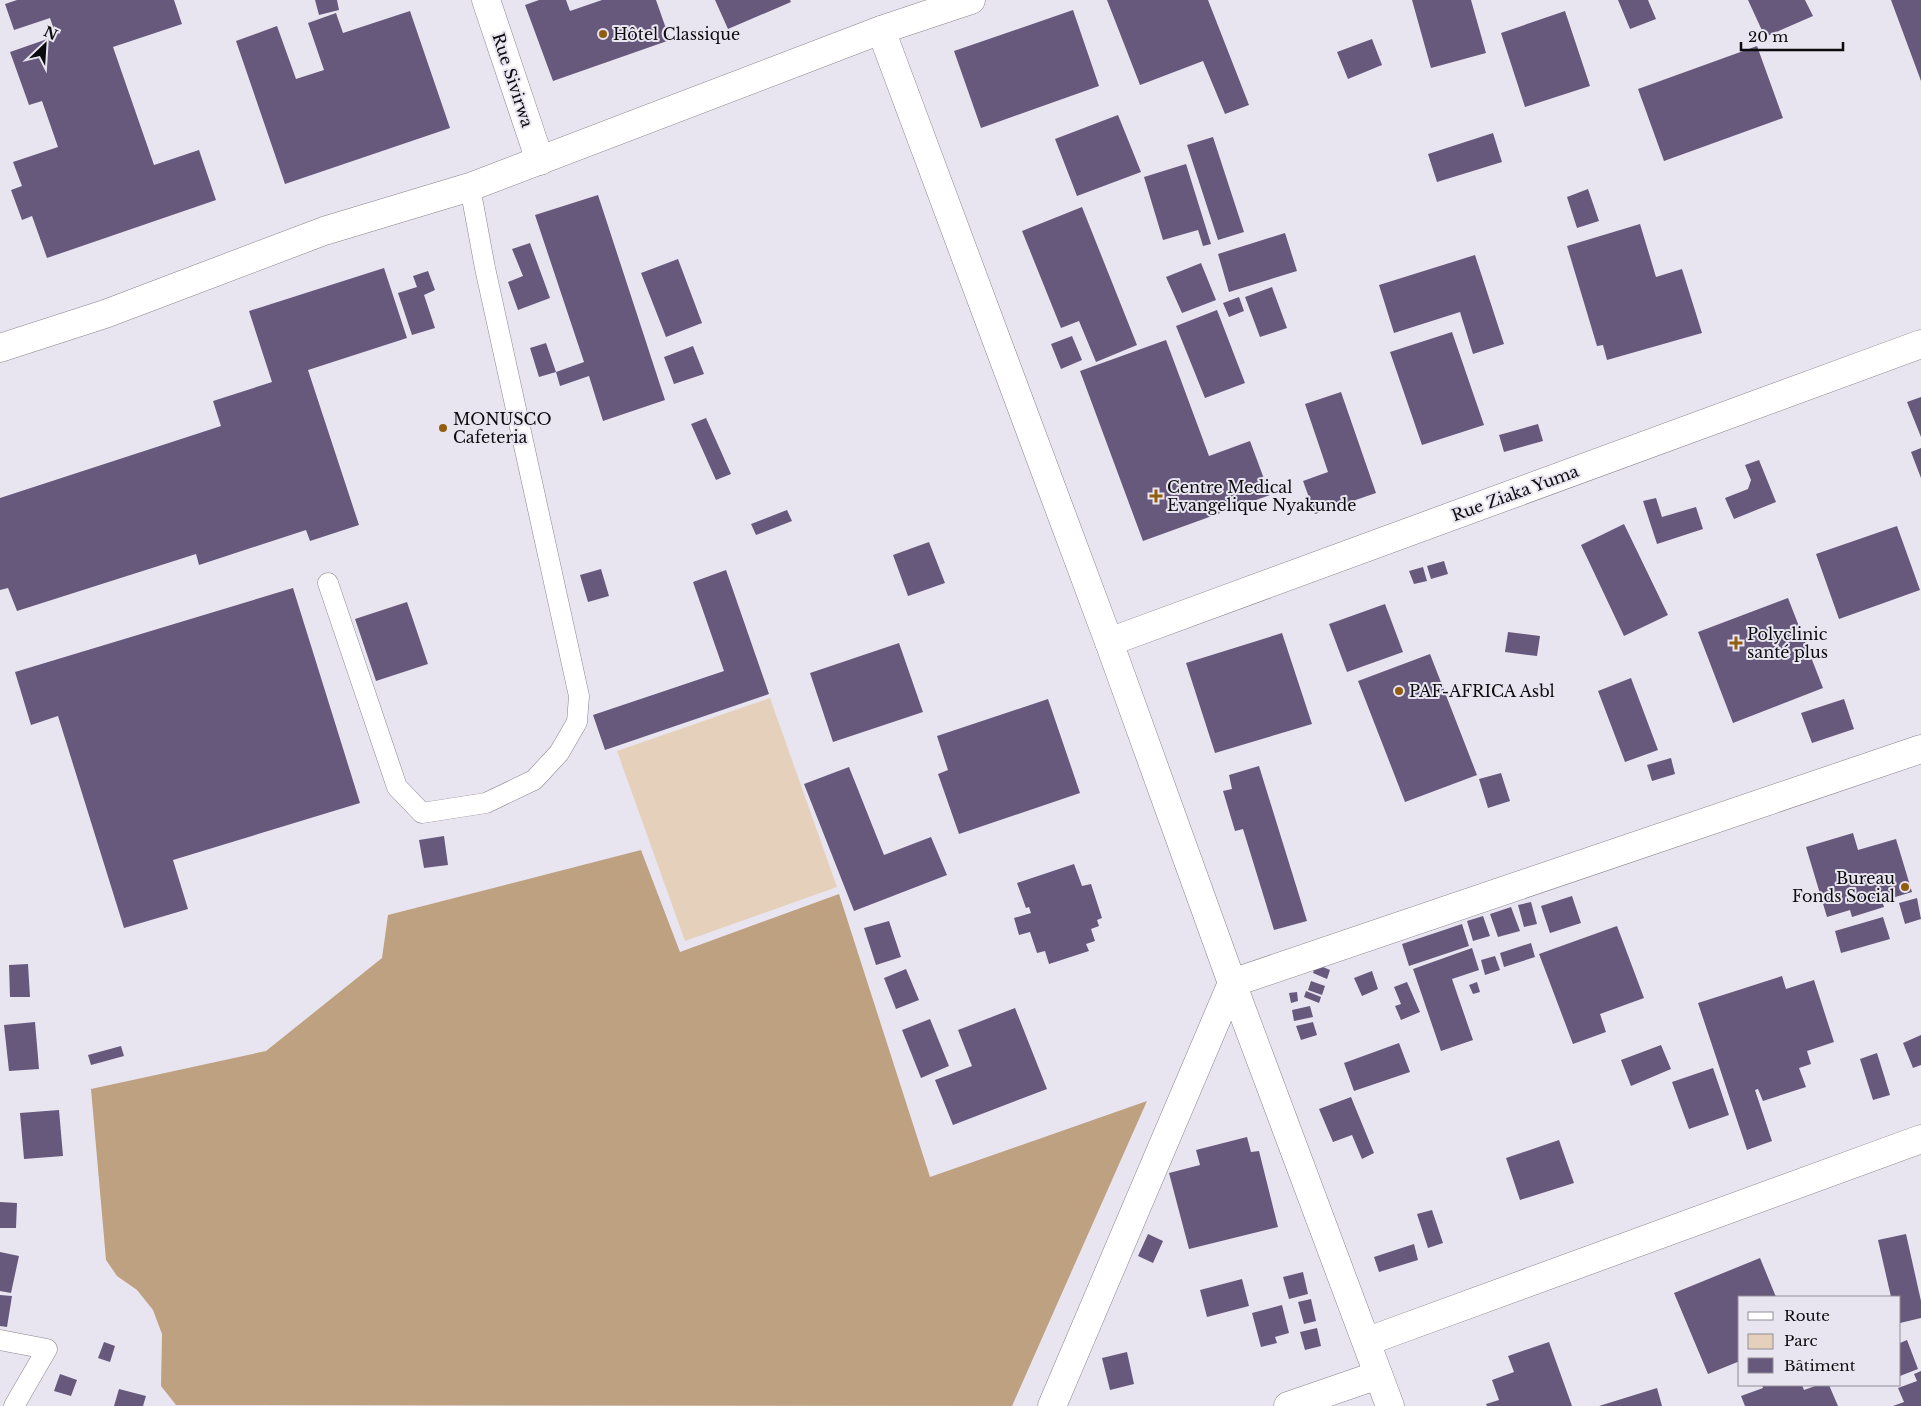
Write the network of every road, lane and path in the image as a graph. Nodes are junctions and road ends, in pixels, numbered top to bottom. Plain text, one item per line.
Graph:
1 (486, 0) edge
2 (971, 0) edge
3 (881, 30) junction
4 (540, 160) junction
5 (470, 187) junction
6 (1921, 344) edge
7 (0, 348) edge
8 (328, 583) dead end
9 (1109, 642) junction
10 (1921, 749) edge
11 (1232, 983) junction
12 (1921, 1139) edge
13 (0, 1340) edge
14 (1368, 1342) junction
15 (1378, 1375) junction
16 (14, 1406) edge
17 (1052, 1406) edge
18 (1288, 1406) edge
19 (1390, 1406) edge

1 - 4 main road, Rue Sivirwa
2 - 3 main road
3 - 4 main road
3 - 9 main road
4 - 5 main road
5 - 7 main road
5 - 8 lane
6 - 9 main road, Rue Ziaka Yuma
9 - 11 main road
10 - 11 main road
11 - 14 main road
11 - 17 main road
12 - 14 main road
13 - 16 lane
14 - 15 main road
15 - 18 main road
15 - 19 main road

